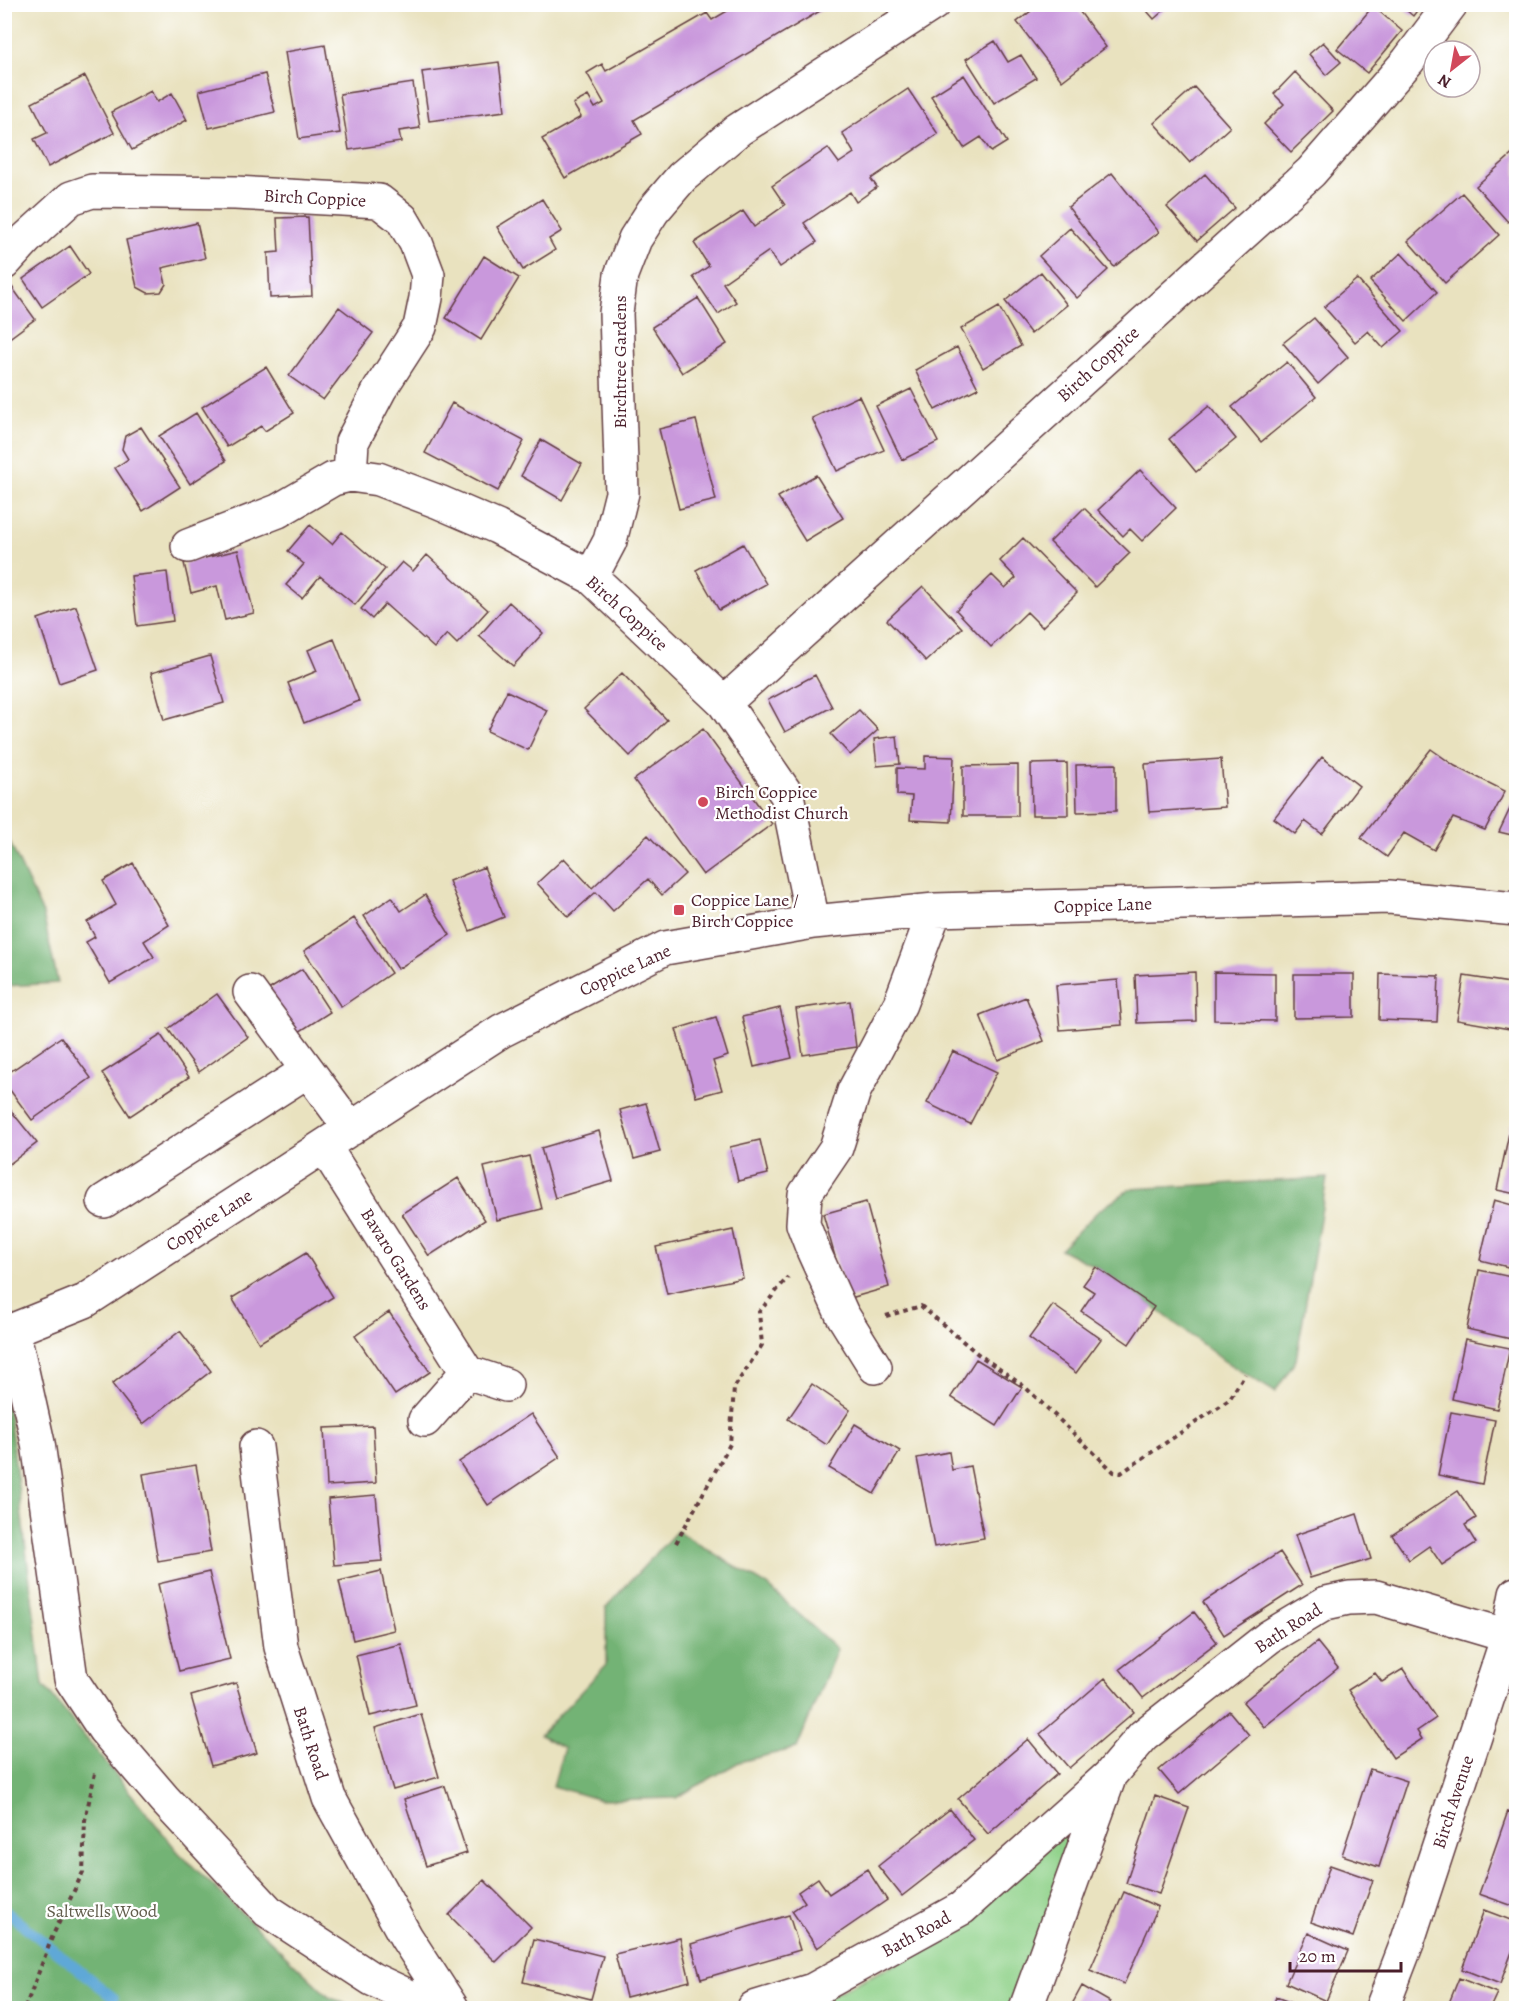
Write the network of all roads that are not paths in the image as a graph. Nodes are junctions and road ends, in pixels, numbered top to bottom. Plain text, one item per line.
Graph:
1 (933, 4) edge
2 (1451, 4) edge
3 (4, 263) edge
4 (350, 475) junction
5 (188, 546) dead end
6 (591, 577) junction
7 (724, 703) junction
8 (1516, 909) edge
9 (935, 910) junction
10 (813, 922) junction
11 (250, 992) dead end
12 (307, 1071) junction
13 (337, 1137) junction
14 (104, 1201) dead end
15 (9, 1330) edge
16 (875, 1367) dead end
17 (467, 1372) junction
18 (506, 1385) dead end
19 (425, 1420) dead end
20 (256, 1447) dead end
21 (1516, 1594) edge
22 (1512, 1639) edge
23 (1109, 1776) junction
24 (434, 2008) edge
25 (452, 2008) edge
26 (754, 2008) edge
27 (1026, 2008) edge
28 (1382, 2008) edge

1 - 6 street, Birchtree Gardens
2 - 7 street, Birch Coppice
3 - 4 street, Birch Coppice
4 - 5 street, Birch Coppice
4 - 6 street, Birch Coppice
6 - 7 street, Birch Coppice
7 - 10 street, Birch Coppice
8 - 9 street, Coppice Lane
9 - 10 street, Coppice Lane
9 - 16 street
10 - 13 street, Coppice Lane
11 - 12 street, Bavaro Gardens
12 - 13 street, Bavaro Gardens
12 - 14 street
13 - 15 street, Coppice Lane
13 - 17 street, Bavaro Gardens
15 - 24 street
17 - 18 street
17 - 19 street
20 - 25 street, Bath Road
21 - 22 street, Birch Avenue
22 - 23 street, Bath Road
22 - 28 street, Birch Avenue
23 - 26 street, Bath Road
23 - 27 street, Bath Road

